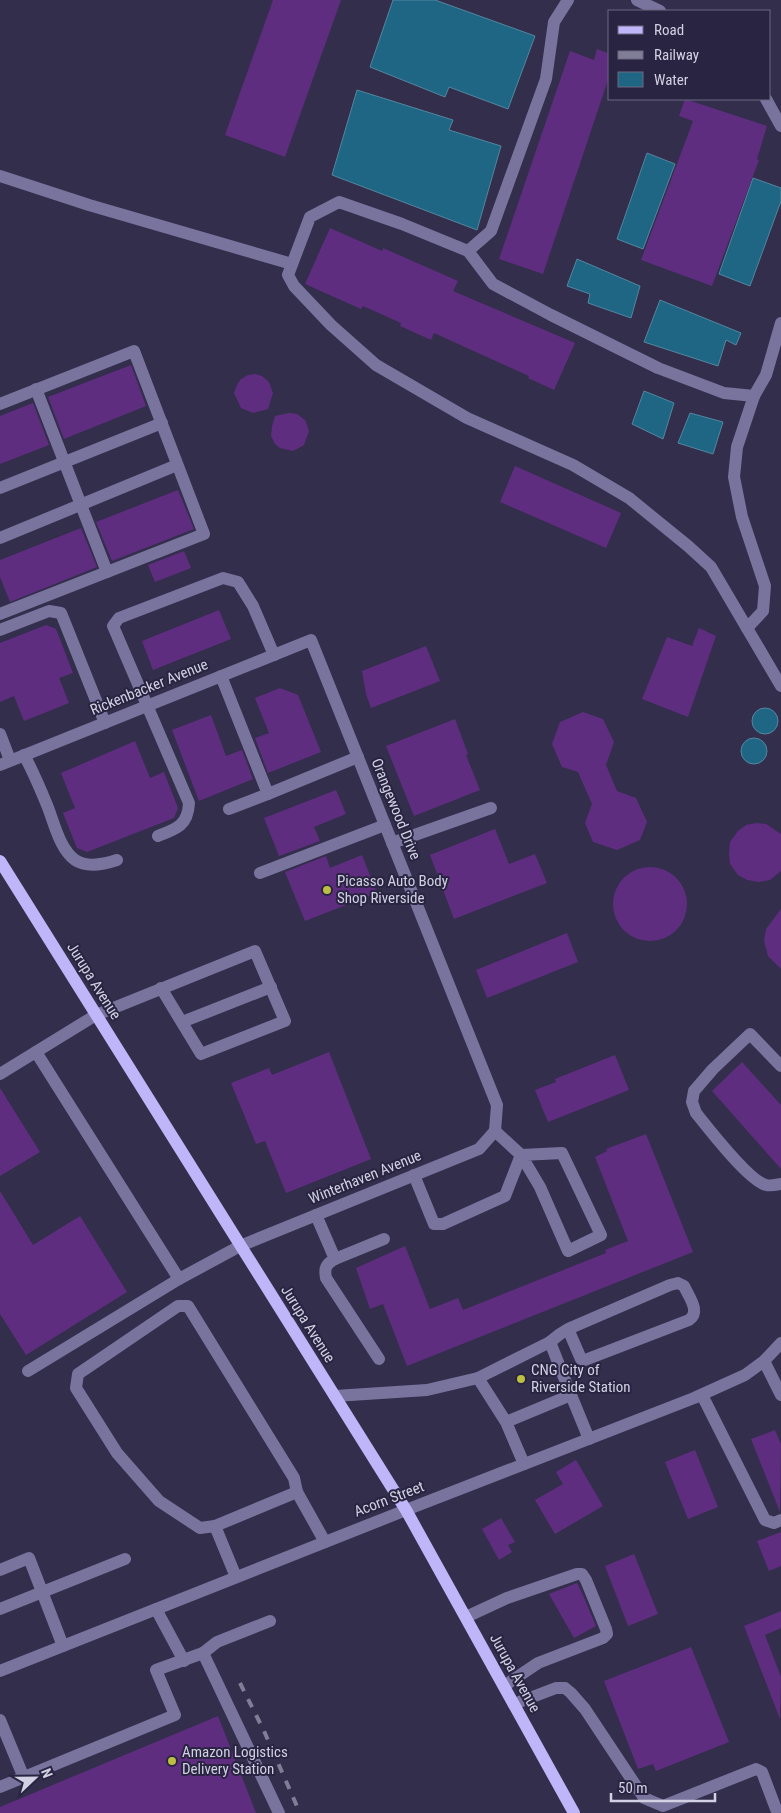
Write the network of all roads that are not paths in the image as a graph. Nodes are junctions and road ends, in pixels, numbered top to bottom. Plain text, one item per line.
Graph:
1 (568, 0) edge
2 (637, 0) edge
3 (658, 10) edge
4 (767, 100) edge
5 (781, 126) edge
6 (0, 176) edge
7 (468, 251) junction
8 (292, 264) junction
9 (781, 324) edge
10 (36, 389) junction
11 (754, 396) junction
12 (0, 404) edge
13 (162, 423) junction
14 (64, 462) junction
15 (177, 464) junction
16 (0, 488) edge
17 (80, 504) junction
18 (0, 538) edge
19 (108, 572) junction
20 (0, 614) edge
21 (748, 628) junction
22 (0, 630) edge
23 (311, 640) joint
24 (274, 655) junction
25 (221, 676) junction
26 (781, 686) edge
27 (147, 705) junction
28 (104, 723) junction
29 (0, 734) edge
30 (24, 755) junction
31 (358, 757) junction
32 (5, 763) edge
33 (268, 794) junction
34 (491, 808) dead end
35 (228, 809) dead end
36 (385, 825) junction
37 (158, 836) dead end
38 (392, 843) junction
39 (117, 860) dead end
40 (0, 861) edge
41 (260, 873) dead end
42 (270, 987) junction
43 (161, 988) junction
44 (96, 1015) junction
45 (182, 1022) junction
46 (36, 1052) junction
47 (781, 1066) edge
48 (0, 1074) edge
49 (495, 1131) junction
50 (521, 1155) junction
51 (414, 1175) junction
52 (781, 1184) edge
53 (316, 1215) junction
54 (384, 1239) dead end
55 (240, 1246) junction
56 (335, 1258) junction
57 (179, 1279) junction
58 (568, 1329) junction
59 (550, 1342) junction
60 (781, 1343) edge
61 (379, 1360) dead end
62 (764, 1361) junction
63 (28, 1371) dead end
64 (478, 1378) junction
65 (572, 1395) junction
66 (702, 1395) junction
67 (781, 1395) edge
68 (334, 1396) junction
69 (506, 1422) junction
70 (590, 1439) junction
71 (524, 1464) junction
72 (297, 1492) junction
73 (406, 1510) junction
74 (781, 1520) edge
75 (215, 1526) junction
76 (325, 1542) junction
77 (125, 1559) dead end
78 (0, 1570) edge
79 (236, 1577) junction
80 (42, 1592) junction
81 (0, 1609) edge
82 (156, 1609) junction
83 (466, 1617) junction
84 (270, 1621) dead end
85 (63, 1646) junction
86 (203, 1653) junction
87 (184, 1661) junction
88 (0, 1670) edge
89 (504, 1686) junction
90 (514, 1704) junction
91 (0, 1720) edge
92 (24, 1778) junction
93 (0, 1787) edge
94 (662, 1809) edge
95 (775, 1810) edge
96 (279, 1813) edge
97 (574, 1813) edge

1 - 7 street
2 - 3 street
4 - 5 street
6 - 8 street
7 - 8 street
7 - 11 street
8 - 21 street
9 - 11 street
10 - 12 street
10 - 13 street
10 - 14 street
11 - 21 street
13 - 14 street
13 - 15 street
14 - 16 street
14 - 17 street
15 - 17 street
15 - 19 street
17 - 18 street
17 - 19 street
19 - 20 street
21 - 26 street
22 - 28 street
23 - 24 street, Rickenbacker Avenue
23 - 31 street, Orangewood Drive
24 - 25 street, Rickenbacker Avenue
24 - 27 street
25 - 27 street, Rickenbacker Avenue
25 - 33 street
27 - 28 street, Rickenbacker Avenue
27 - 37 street
28 - 30 street, Rickenbacker Avenue
29 - 32 street
30 - 32 street, Rickenbacker Avenue
30 - 39 street
31 - 33 street
31 - 36 street, Orangewood Drive
33 - 35 street
34 - 38 street
36 - 38 street, Orangewood Drive
36 - 41 street
38 - 49 street, Orangewood Drive
40 - 44 main road, Jurupa Avenue
42 - 43 street
42 - 45 street
42 - 45 street
43 - 44 street
43 - 45 street
44 - 46 street
44 - 55 main road, Jurupa Avenue
46 - 48 street
46 - 57 street
47 - 52 street
49 - 50 street
49 - 51 street, Winterhaven Avenue
50 - 50 street
50 - 51 street
51 - 53 street, Winterhaven Avenue
53 - 55 street, Winterhaven Avenue
53 - 56 street
54 - 56 street
55 - 57 street, Winterhaven Avenue
55 - 68 main road, Jurupa Avenue
56 - 61 street
57 - 63 street, Winterhaven Avenue
58 - 58 street
58 - 59 street
59 - 64 street
59 - 65 street
60 - 62 street, Acorn Street
62 - 66 street, Acorn Street
62 - 67 street
64 - 68 street
64 - 69 street
65 - 69 street
65 - 70 street
66 - 70 street, Acorn Street
66 - 74 street
68 - 73 main road, Jurupa Avenue
69 - 71 street
70 - 71 street, Acorn Street
71 - 73 street, Acorn Street
72 - 75 street
72 - 75 street
72 - 76 street
73 - 76 street, Acorn Street
73 - 83 main road, Jurupa Avenue
75 - 79 street
76 - 79 street, Acorn Street
77 - 80 street
78 - 80 street
79 - 82 street, Acorn Street
80 - 81 street
80 - 85 street
82 - 85 street, Acorn Street
82 - 87 street
83 - 89 main road, Jurupa Avenue
83 - 89 street
84 - 86 street
85 - 88 street, Acorn Street
86 - 87 street
86 - 96 street
87 - 92 street
89 - 90 main road, Jurupa Avenue
90 - 94 street
90 - 97 main road, Jurupa Avenue
91 - 92 street
92 - 93 street
94 - 95 street

